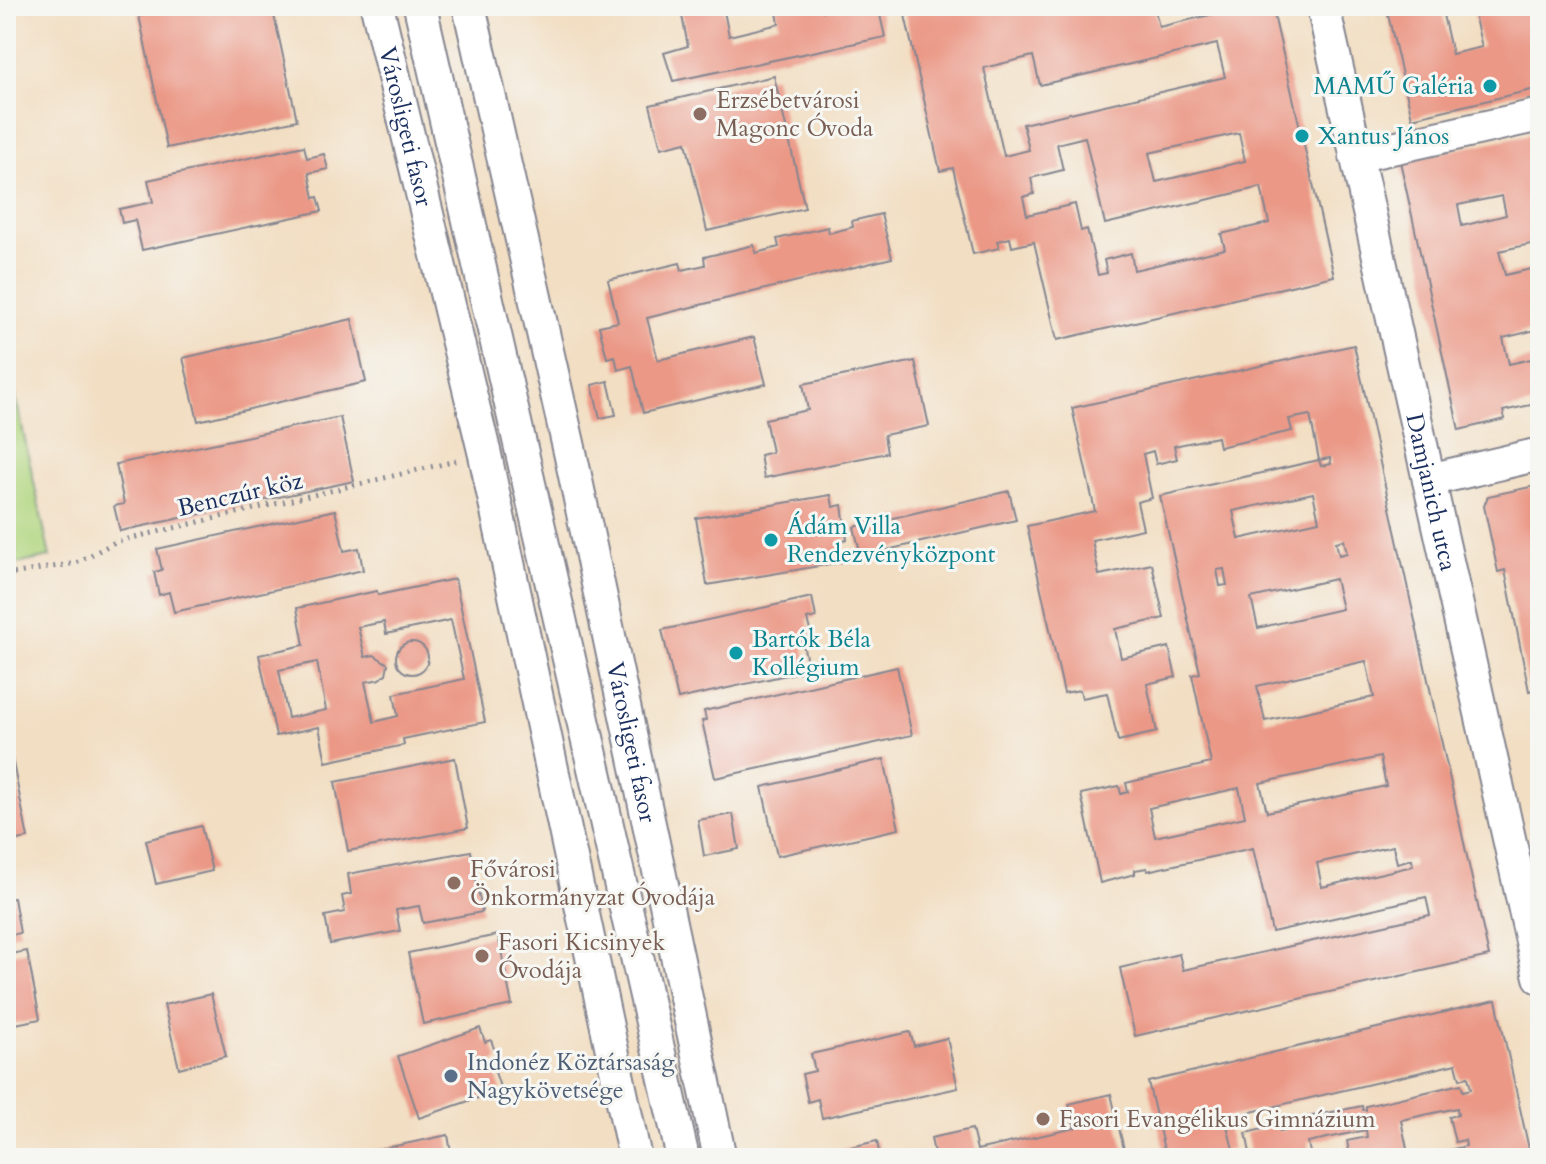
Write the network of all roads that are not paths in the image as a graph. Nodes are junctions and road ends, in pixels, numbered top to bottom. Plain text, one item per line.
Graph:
1 (377, 6) edge
2 (420, 6) edge
3 (469, 6) edge
4 (1323, 6) edge
5 (1540, 115) edge
6 (1356, 156) junction
7 (542, 328) junction
8 (496, 338) junction
9 (1540, 454) edge
10 (1429, 480) junction
11 (537, 519) junction
12 (500, 527) junction
13 (1540, 977) edge
14 (663, 1068) junction
15 (618, 1078) junction
16 (635, 1158) edge
17 (683, 1158) edge
18 (720, 1158) edge

1 - 12 street, Városligeti fasor
2 - 8 street, Városligeti fasor
3 - 7 street, Városligeti fasor
4 - 6 street, Damjanich utca
5 - 6 street
6 - 10 street, Damjanich utca
7 - 8 street
7 - 18 street, Városligeti fasor
8 - 11 street, Városligeti fasor
9 - 10 street
10 - 13 street, Damjanich utca
11 - 12 street
11 - 14 street, Városligeti fasor
12 - 15 street, Városligeti fasor
14 - 15 street
14 - 17 street, Városligeti fasor
15 - 16 street, Városligeti fasor

